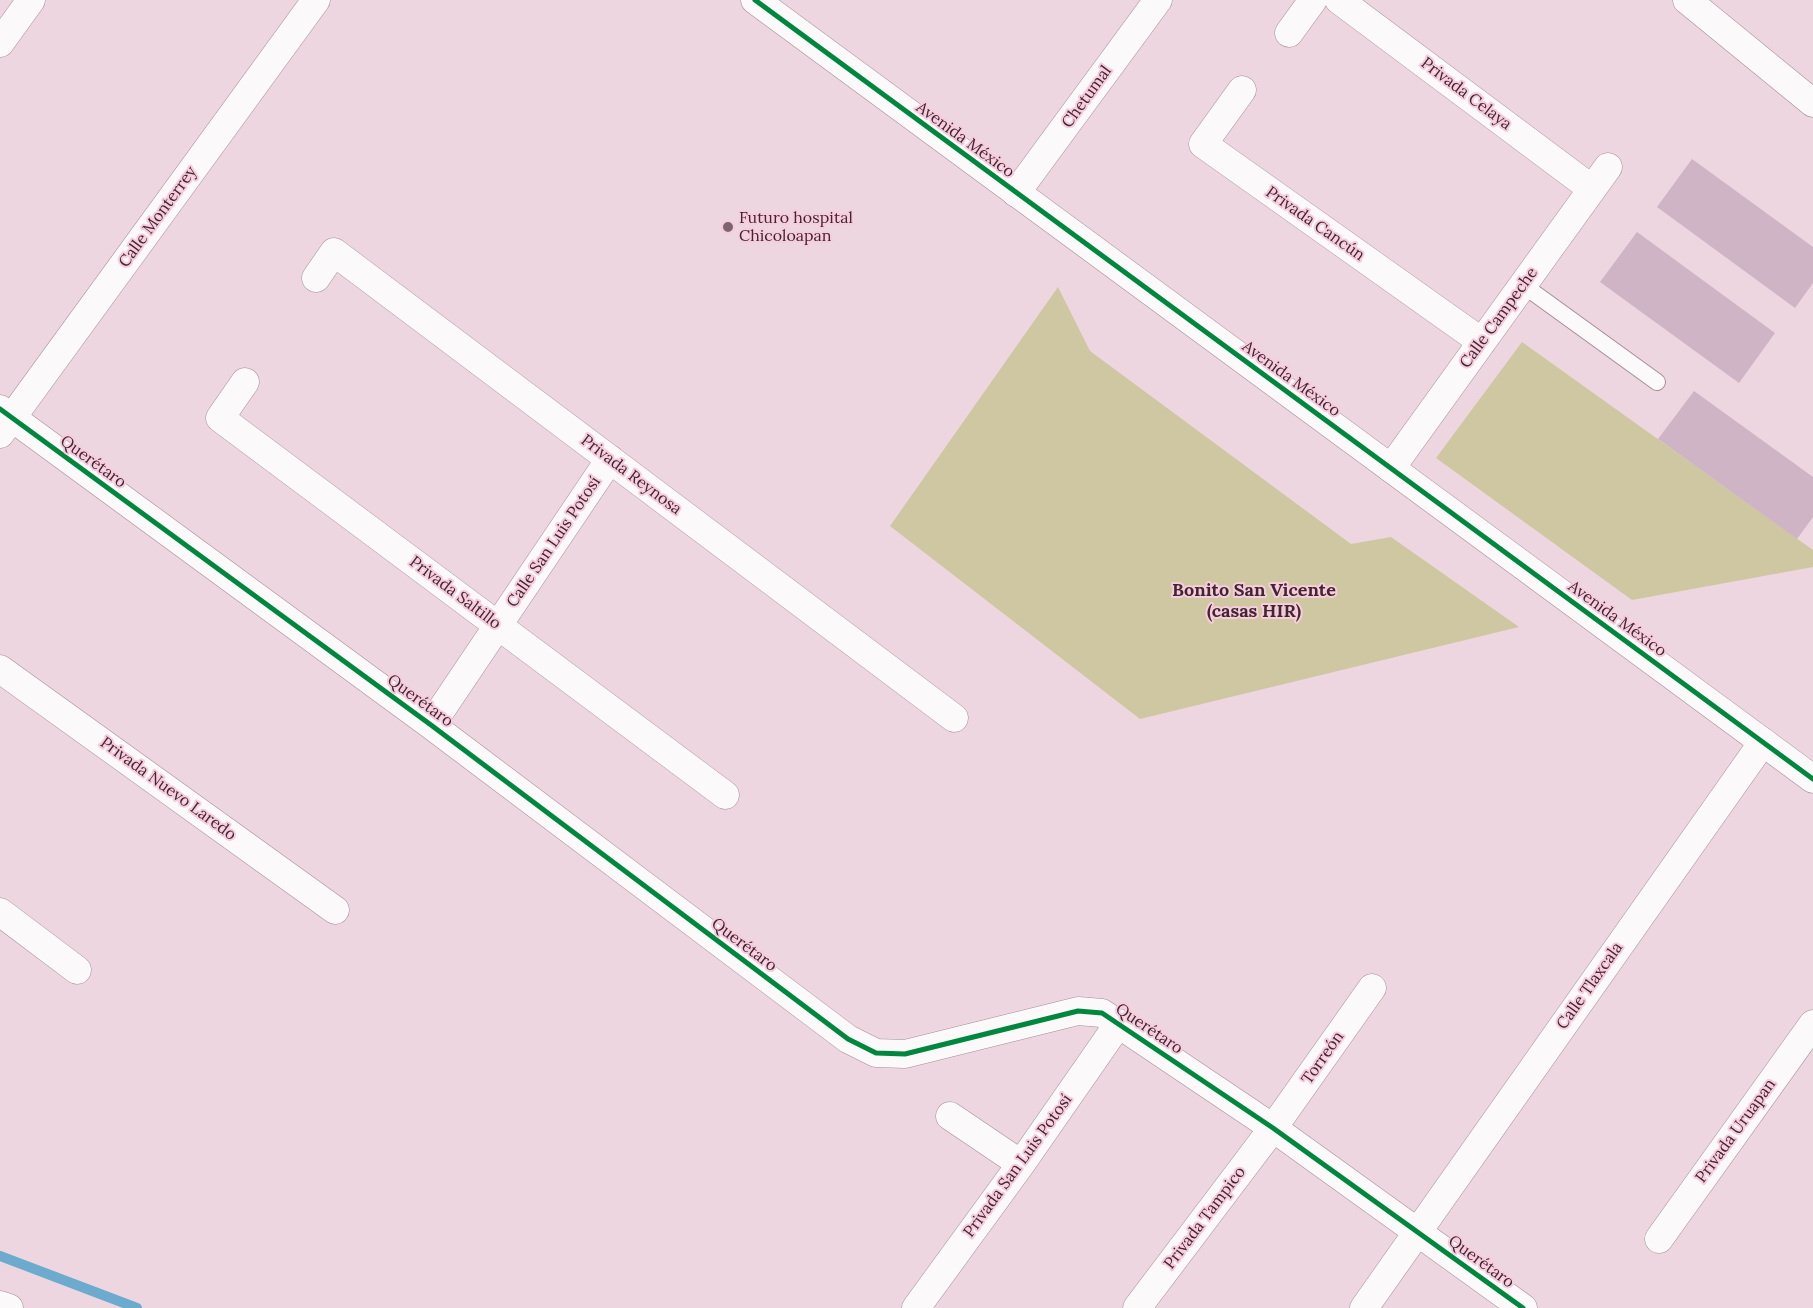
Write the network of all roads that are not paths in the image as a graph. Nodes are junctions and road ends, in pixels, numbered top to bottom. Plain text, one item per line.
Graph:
1 (31, 0) edge
2 (316, 0) edge
3 (754, 0) edge
4 (1158, 0) edge
5 (1312, 0) edge
6 (1339, 0) edge
7 (1686, 0) edge
8 (1289, 33) dead end
9 (0, 43) edge
10 (1242, 90) dead end
11 (1813, 103) edge
12 (1600, 178) joint
13 (1016, 193) junction
14 (316, 278) dead end
15 (1523, 285) junction
16 (1482, 342) junction
17 (245, 382) dead end
18 (1657, 382) dead end
19 (4, 420) edge
20 (610, 459) junction
21 (1391, 468) junction
22 (498, 625) junction
23 (0, 669) edge
24 (954, 718) dead end
25 (431, 725) junction
26 (1763, 742) junction
27 (1813, 779) edge
28 (725, 795) dead end
29 (336, 910) dead end
30 (0, 912) edge
31 (78, 970) dead end
32 (1372, 988) dead end
33 (1119, 1024) junction
34 (1813, 1024) edge
35 (950, 1116) dead end
36 (1273, 1128) junction
37 (1021, 1164) junction
38 (1418, 1231) junction
39 (1659, 1239) dead end
40 (0, 1305) edge
41 (8, 1308) edge
42 (916, 1308) edge
43 (1137, 1308) edge
44 (1364, 1308) edge
45 (1523, 1308) edge

1 - 9 street
2 - 19 street, Calle Monterrey
3 - 13 street, Avenida México
4 - 13 street, Chetumal
5 - 8 street
6 - 12 street, Privada Celaya
7 - 11 street
10 - 16 street, Privada Cancún
12 - 15 street, Calle Campeche
13 - 21 street, Avenida México
14 - 20 street, Privada Reynosa
15 - 16 street, Calle Campeche
15 - 18 lane
16 - 21 street, Calle Campeche
17 - 22 street, Privada Saltillo
19 - 25 street, Querétaro
20 - 22 street, Calle San Luis Potosí
20 - 24 street, Privada Reynosa
21 - 26 street, Avenida México
22 - 25 street, Calle San Luis Potosí
22 - 28 street, Privada Saltillo
23 - 29 street, Privada Nuevo Laredo
25 - 33 street, Querétaro
26 - 27 street, Avenida México
26 - 38 street, Calle Tlaxcala
30 - 31 street
32 - 36 street, Torreón
33 - 36 street, Querétaro
33 - 37 street, Privada San Luis Potosí
34 - 39 street, Privada Uruapan
35 - 37 street
36 - 38 street, Querétaro
36 - 43 street, Privada Tampico
37 - 42 street, Privada San Luis Potosí
38 - 44 street, Calle Tlaxcala
38 - 45 street, Querétaro
40 - 41 street

